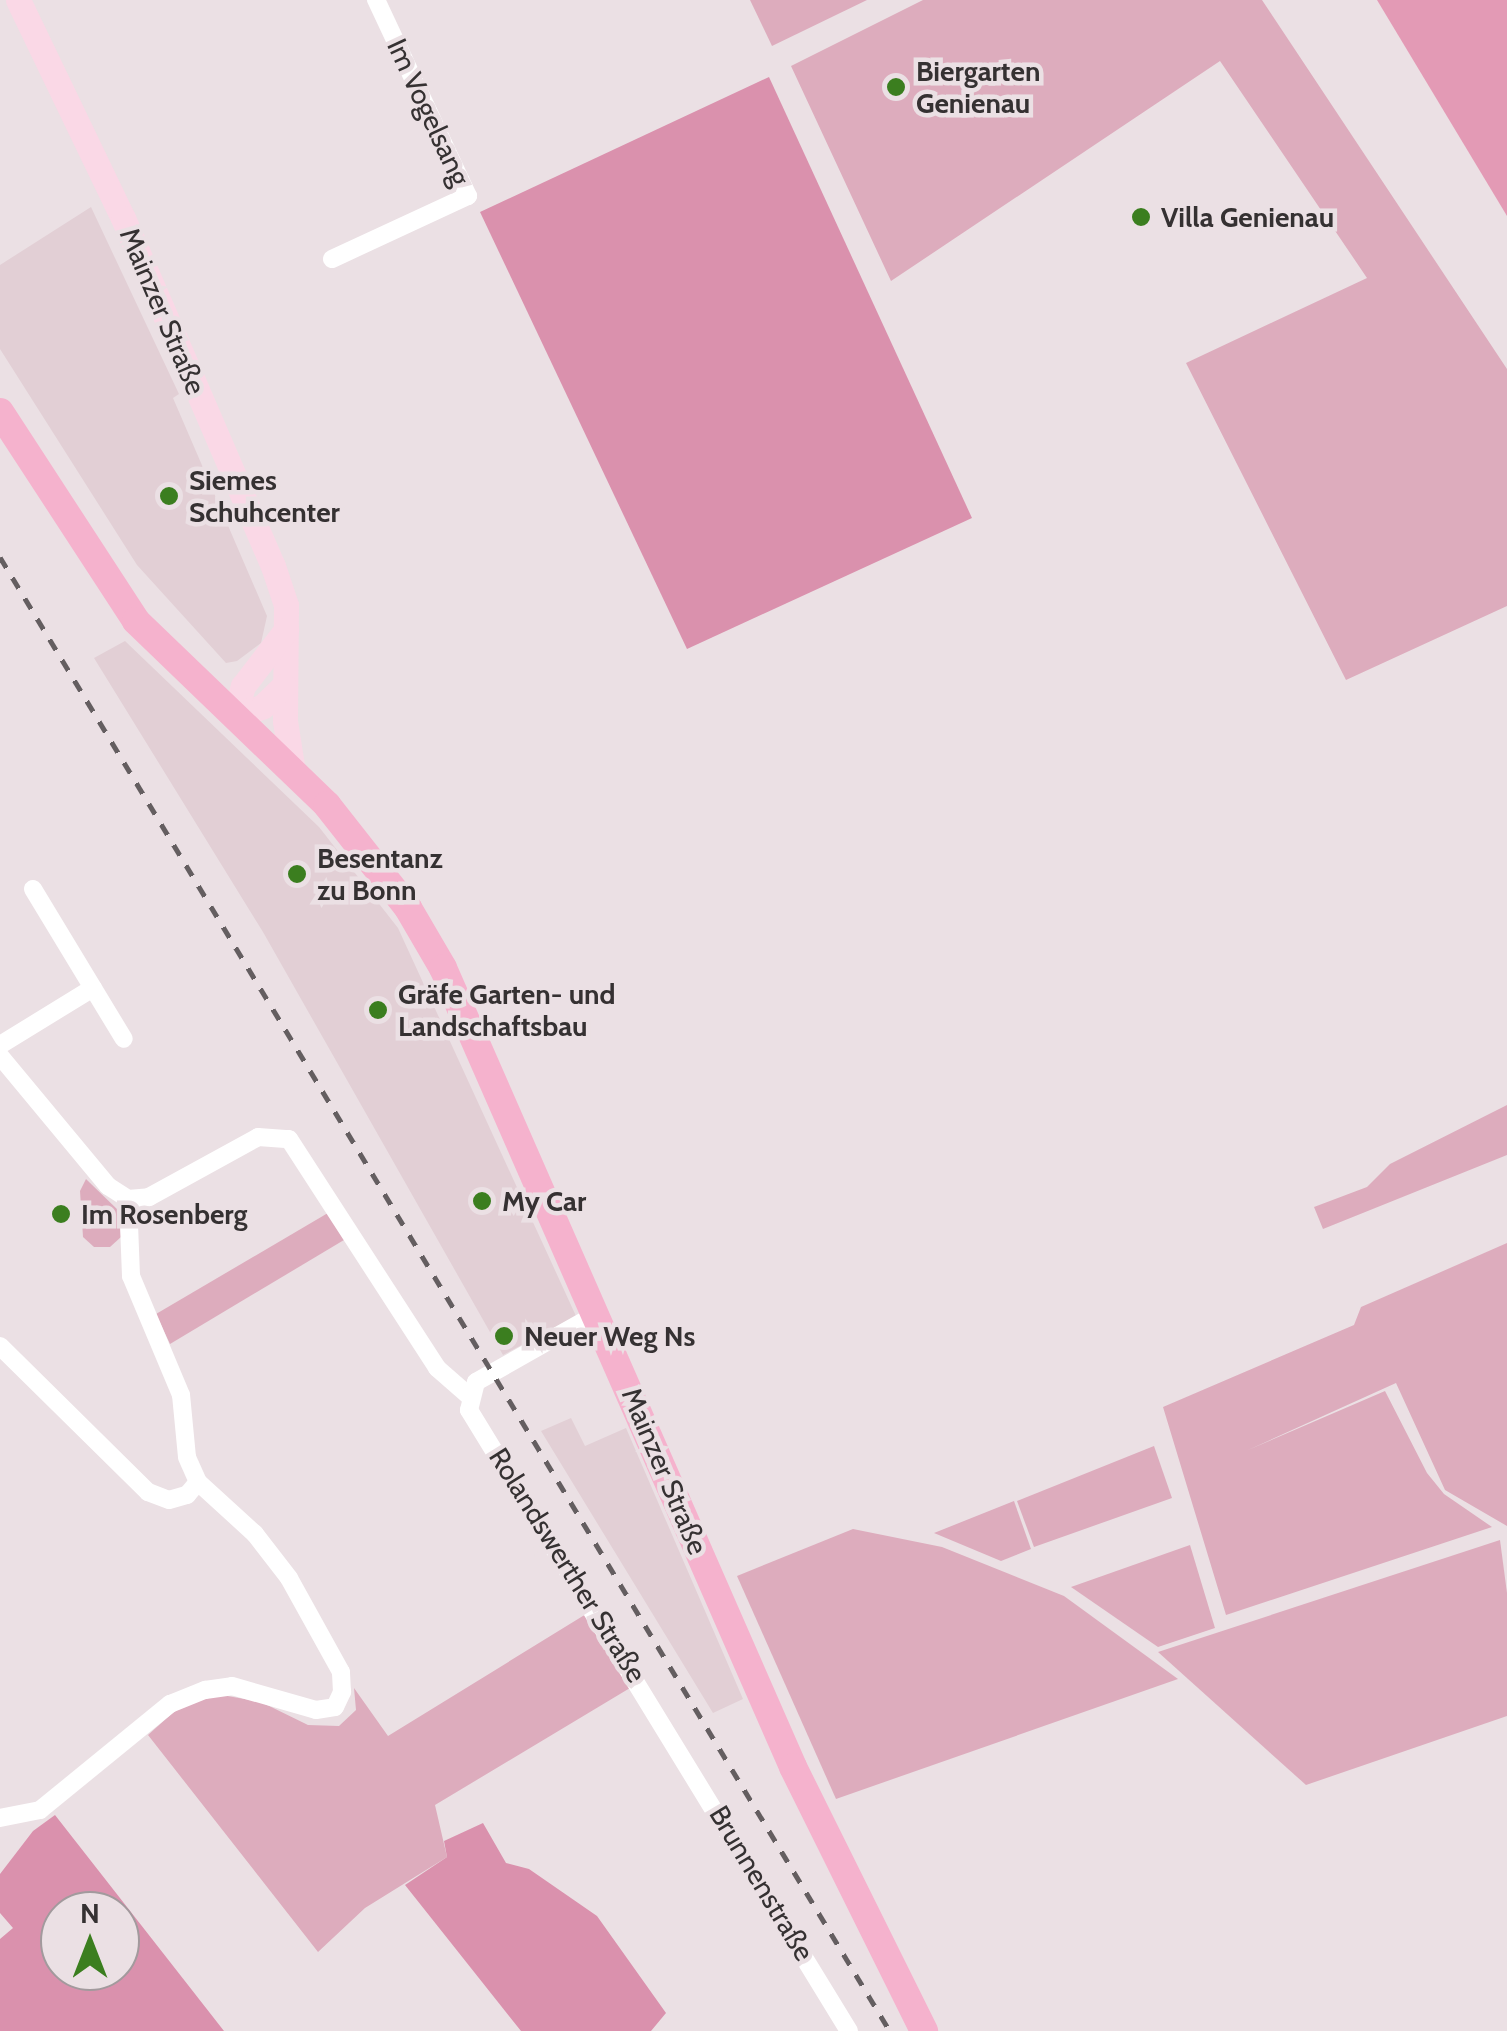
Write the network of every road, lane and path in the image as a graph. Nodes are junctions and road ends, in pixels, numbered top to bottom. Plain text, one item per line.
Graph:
1 (18, 0) edge
2 (376, 0) edge
3 (332, 259) dead end
4 (0, 412) edge
5 (286, 630) junction
6 (284, 686) junction
7 (235, 716) junction
8 (293, 772) junction
9 (32, 889) dead end
10 (93, 988) junction
11 (124, 1038) dead end
12 (0, 1045) edge
13 (0, 1056) edge
14 (128, 1199) junction
15 (598, 1313) junction
16 (0, 1346) edge
17 (468, 1394) junction
18 (198, 1482) junction
19 (673, 1735) joint
20 (0, 1818) edge
21 (849, 2031) edge
22 (924, 2031) edge

1 - 5 main road, Mainzer Straße
2 - 3 street, Im Vogelsang
4 - 7 main road, Mainzer Straße
5 - 6 main road, Mainzer Straße
5 - 7 main road
6 - 7 main road
6 - 8 main road, Mainzer Straße
7 - 8 main road, Mainzer Straße
8 - 15 main road, Mainzer Straße
9 - 10 street
10 - 11 street
10 - 12 street
13 - 14 street
14 - 17 street, Rolandswerther Straße
14 - 18 street
15 - 17 street
15 - 22 main road, Mainzer Straße
16 - 18 street
17 - 19 street, Rolandswerther Straße
18 - 20 street
19 - 21 street, Brunnenstraße

